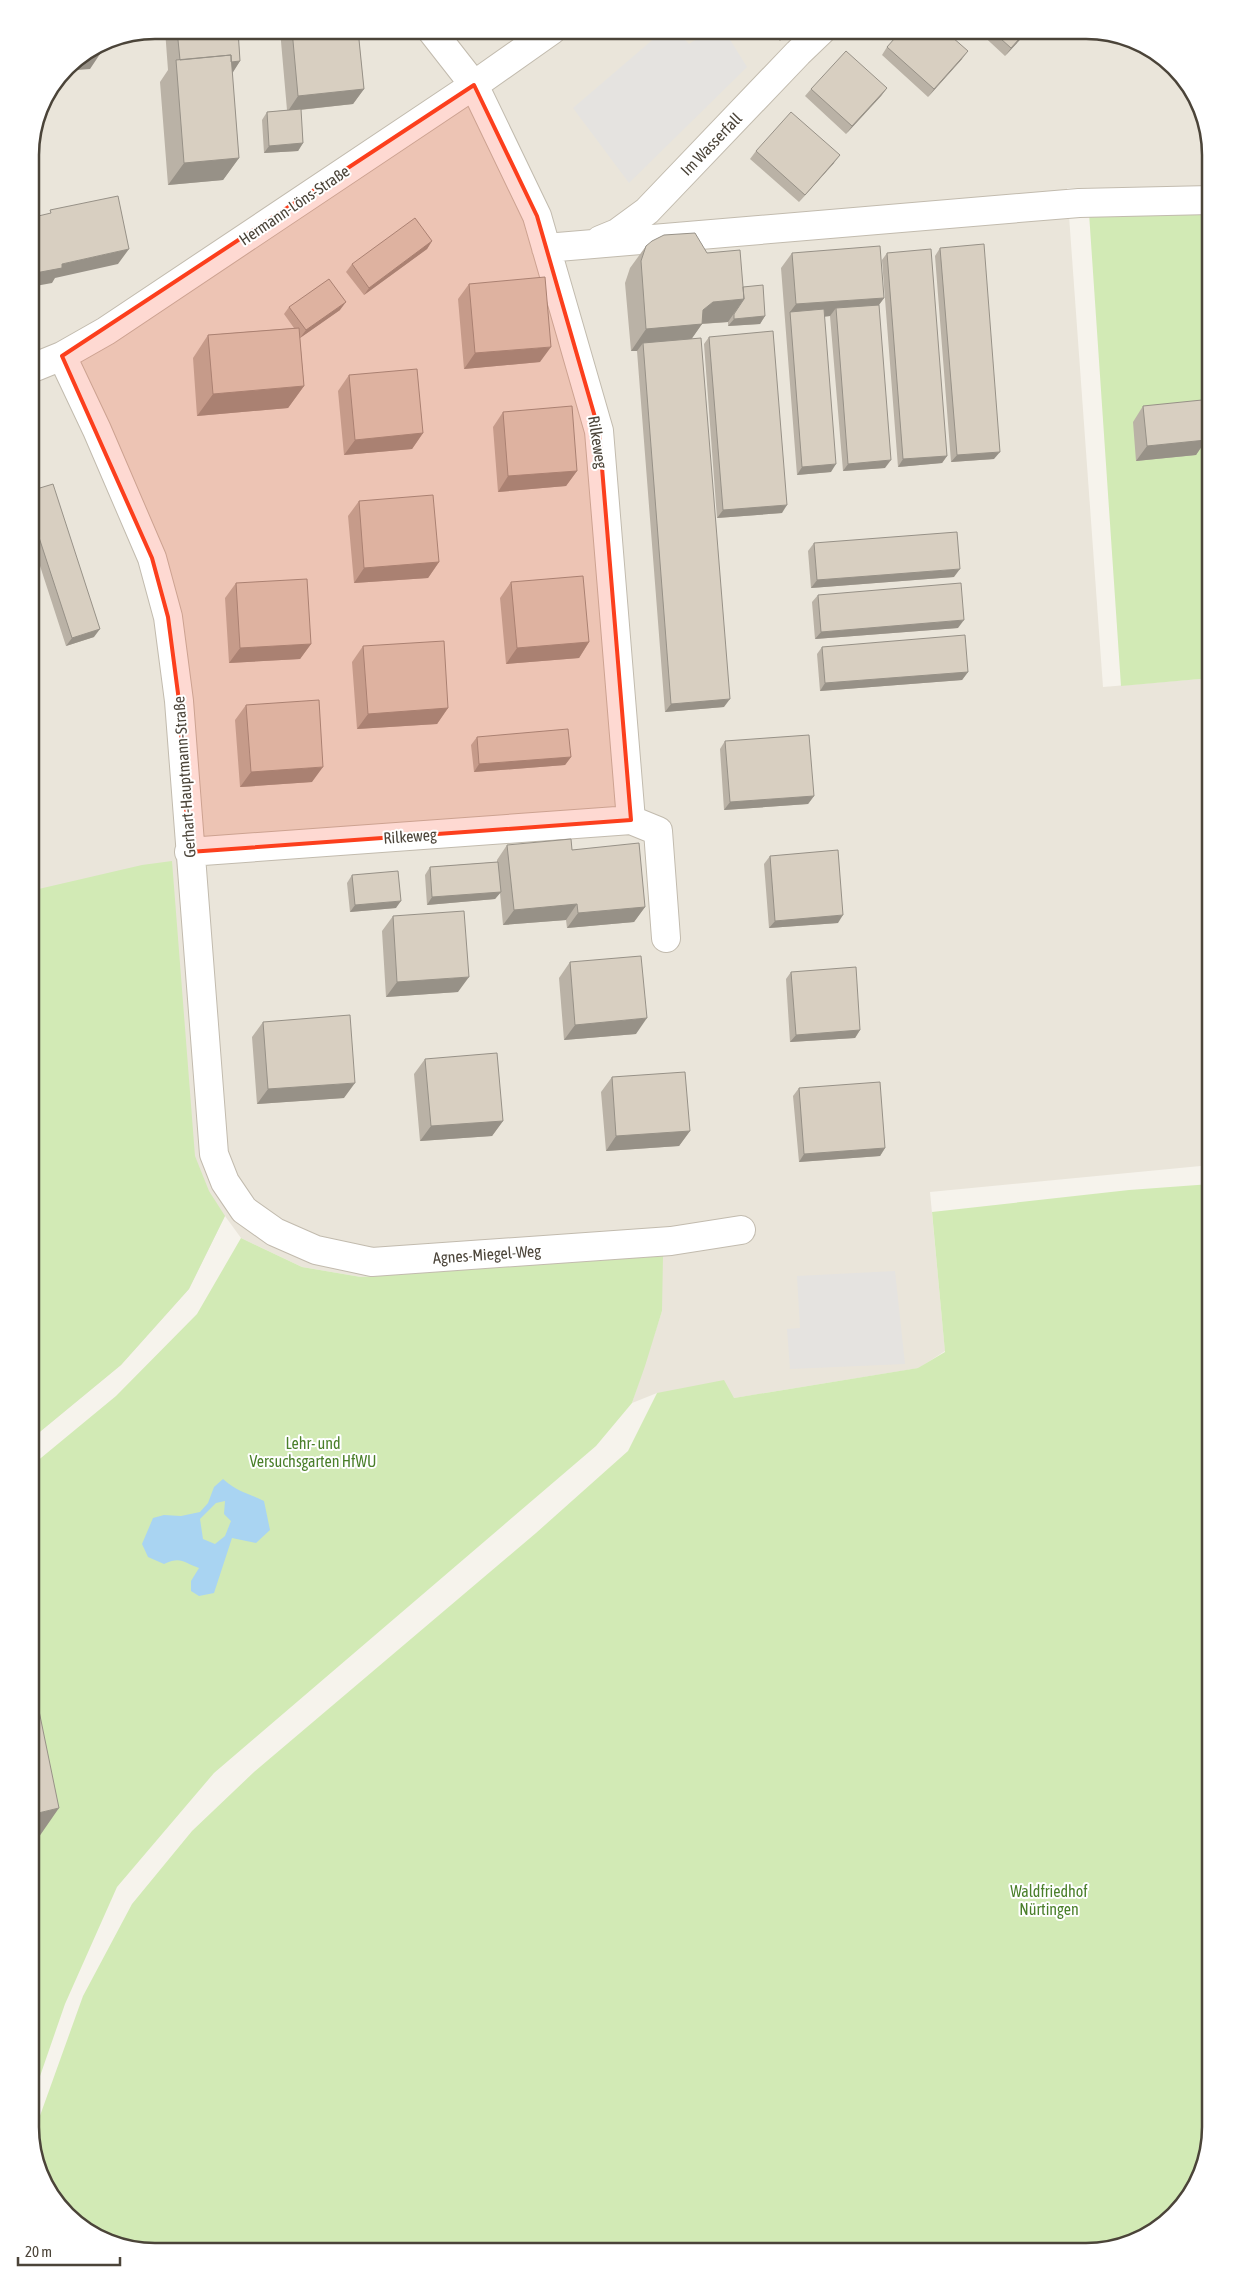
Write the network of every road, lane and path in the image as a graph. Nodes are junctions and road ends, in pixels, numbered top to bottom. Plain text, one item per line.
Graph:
1 (439, 39) edge
2 (539, 39) edge
3 (813, 39) edge
4 (474, 85) junction
5 (1202, 200) edge
6 (590, 245) junction
7 (546, 248) junction
8 (62, 356) junction
9 (39, 365) edge
10 (631, 820) junction
11 (189, 852) junction
12 (666, 938) dead end
13 (244, 1210) joint
14 (741, 1230) dead end

1 - 4 street, Rilkeweg
2 - 4 street, Hermann-Löns-Straße
3 - 6 street, Im Wasserfall
4 - 7 street, Rilkeweg
4 - 8 street, Hermann-Löns-Straße
5 - 6 street
6 - 7 street
7 - 10 street, Rilkeweg
8 - 9 street, Hermann-Löns-Straße
8 - 11 street, Gerhart-Hauptmann-Straße
10 - 11 street, Rilkeweg
10 - 12 street, Rilkeweg
11 - 13 street, Gerhart-Hauptmann-Straße
13 - 14 street, Agnes-Miegel-Weg

